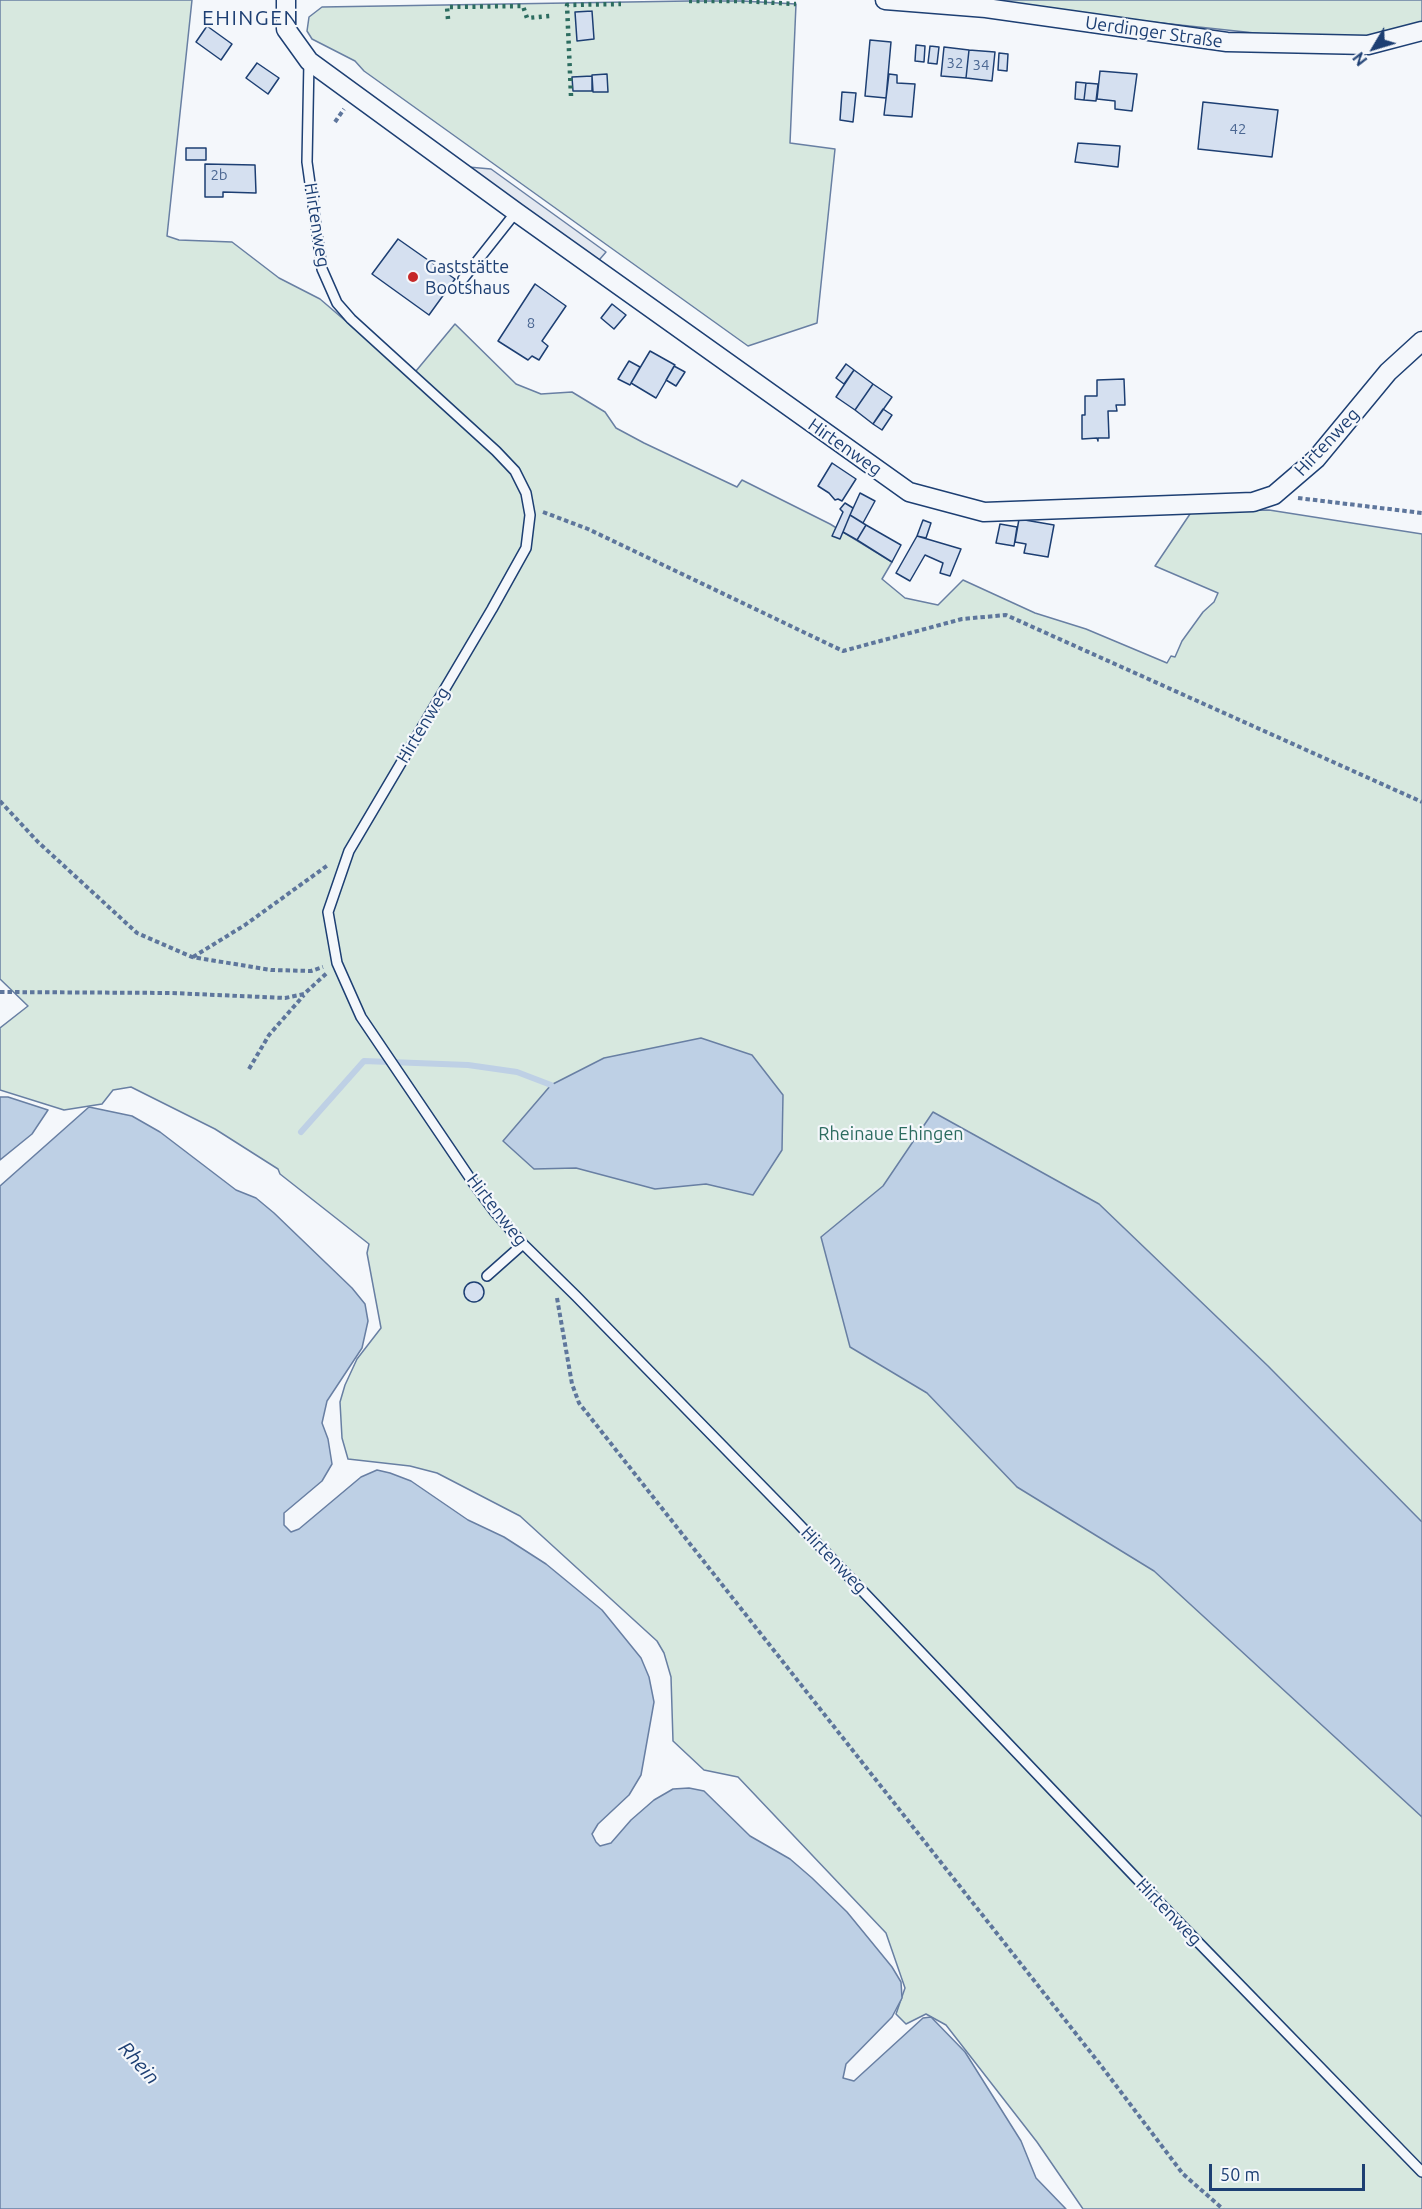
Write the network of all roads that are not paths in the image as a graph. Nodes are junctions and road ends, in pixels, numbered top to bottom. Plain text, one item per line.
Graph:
1 (286, 0) edge
2 (885, 0) edge
3 (1422, 31) edge
4 (309, 61) junction
5 (516, 212) junction
6 (463, 279) dead end
7 (1422, 341) edge
8 (523, 1244) junction
9 (487, 1276) dead end
10 (1422, 2172) edge

1 - 4 street, Hirtenweg
2 - 3 street, Uerdinger Straße
4 - 5 street, Hirtenweg
4 - 8 lane, Hirtenweg
5 - 6 lane
5 - 7 street, Hirtenweg
8 - 9 lane
8 - 10 lane, Hirtenweg

